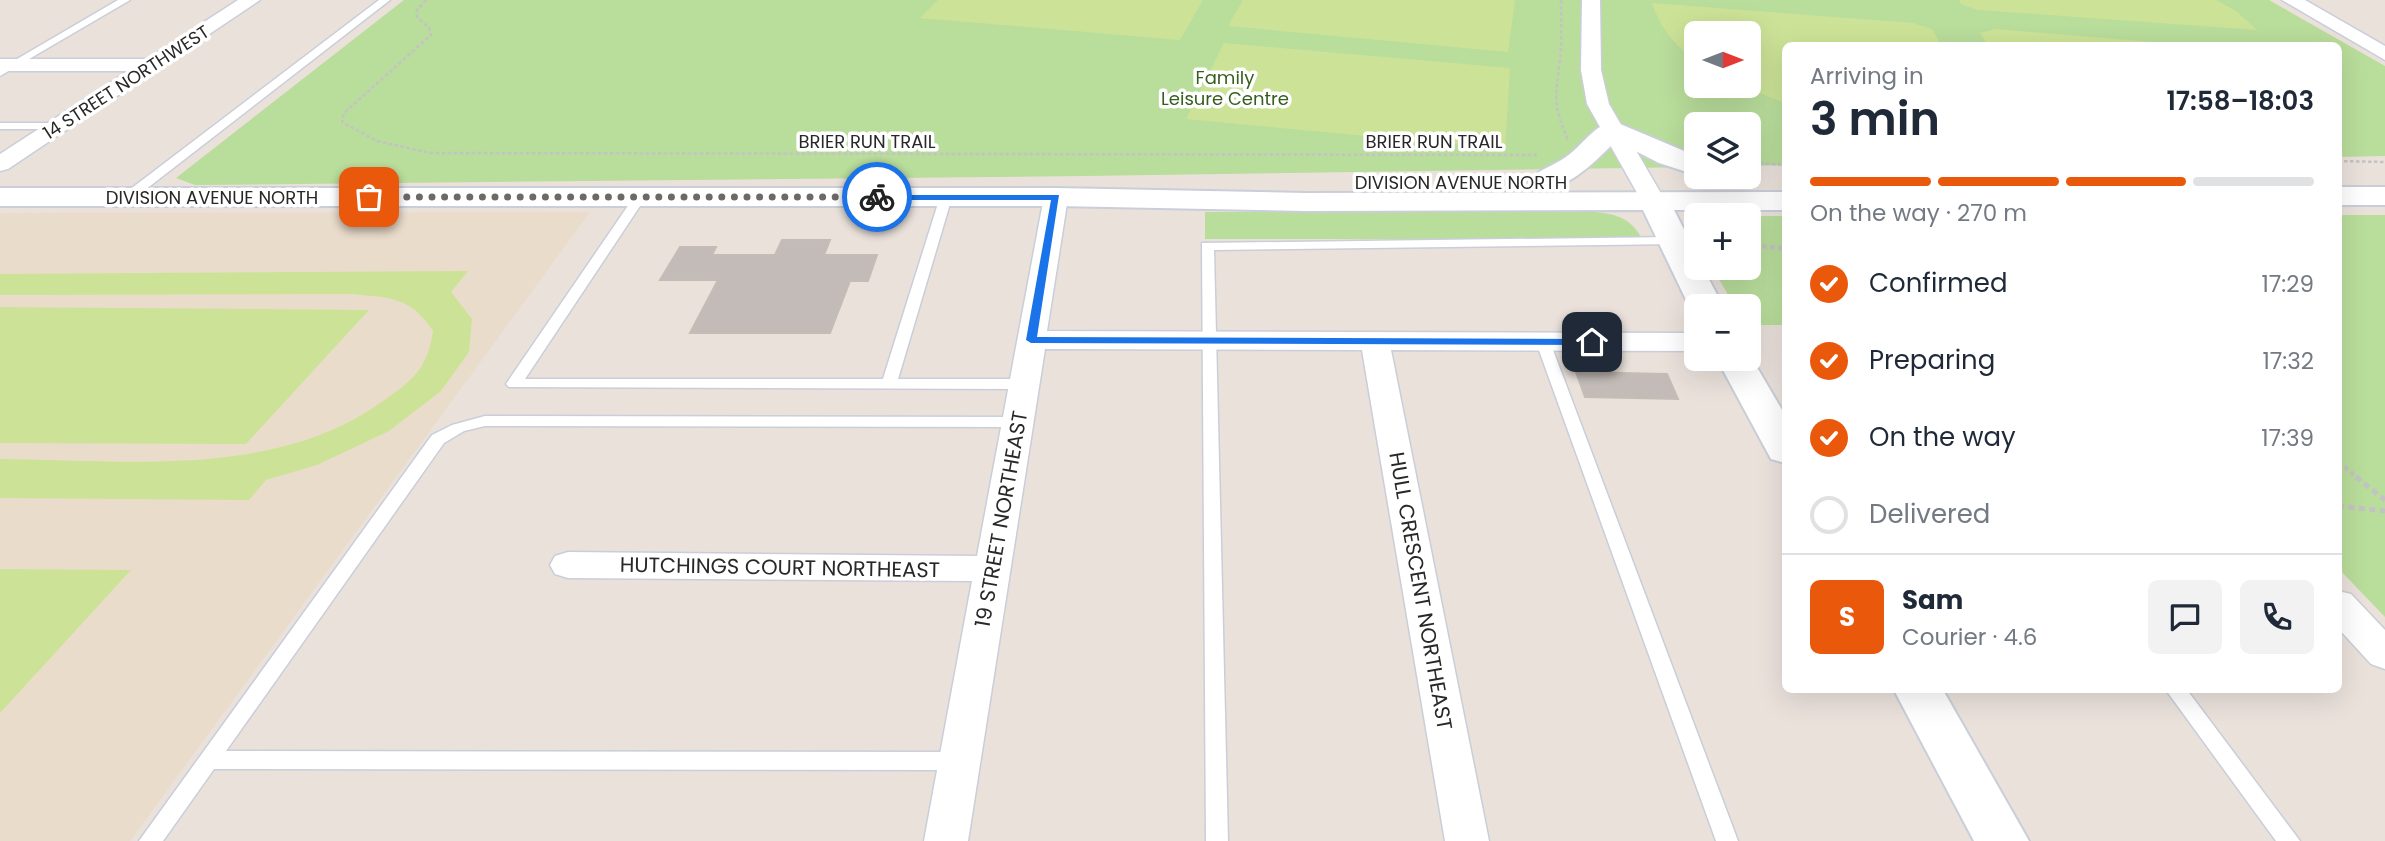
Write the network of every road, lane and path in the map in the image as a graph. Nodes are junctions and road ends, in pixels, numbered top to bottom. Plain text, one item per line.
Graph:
1 (125, 0) edge
2 (251, 0) edge
3 (385, 0) edge
4 (426, 0) edge
5 (1561, 0) edge
6 (1591, 0) edge
7 (2291, 0) edge
8 (2385, 54) edge
9 (152, 65) junction
10 (4, 68) edge
11 (0, 126) edge
12 (59, 126) junction
13 (1613, 129) junction
14 (1569, 148) dead end
15 (1684, 162) edge
16 (2342, 162) edge
17 (2385, 162) edge
18 (0, 164) edge
19 (1543, 168) junction
20 (2342, 176) edge
21 (2385, 176) edge
22 (1775, 181) edge
23 (1648, 192) junction
24 (2385, 195) edge
25 (0, 197) edge
26 (128, 197) junction
27 (640, 197) junction
28 (946, 197) junction
29 (1056, 197) junction
30 (1138, 197) junction
31 (2342, 197) edge
32 (1674, 241) junction
33 (1761, 245) edge
34 (1782, 248) edge
35 (1700, 294) edge
36 (1031, 340) junction
37 (1209, 341) junction
38 (1375, 342) junction
39 (1544, 342) junction
40 (1684, 342) edge
41 (1742, 371) edge
42 (889, 384) junction
43 (1024, 384) junction
44 (1018, 422) junction
45 (1782, 445) edge
46 (2342, 465) edge
47 (2385, 500) edge
48 (2342, 506) edge
49 (2385, 511) edge
50 (568, 565) dead end
51 (992, 569) junction
52 (2342, 608) edge
53 (2385, 654) edge
54 (1920, 693) edge
55 (2178, 693) edge
56 (208, 760) junction
57 (960, 761) junction
58 (150, 841) edge
59 (946, 841) edge
60 (1217, 841) edge
61 (1466, 841) edge
62 (1727, 841) edge
63 (2002, 841) edge
64 (2289, 841) edge

1 - 10 lane
2 - 9 street, 14 STREET NORTHWEST
3 - 26 lane
4 - 19 path, BRIER RUN TRAIL
5 - 14 path
6 - 13 street
7 - 8 street
9 - 10 street
9 - 12 street, 14 STREET NORTHWEST
11 - 12 lane
12 - 18 street, 14 STREET NORTHWEST
13 - 15 main road
13 - 19 main road
13 - 23 street
16 - 17 path
19 - 23 main road, DIVISION AVENUE NORTH
19 - 30 main road, DIVISION AVENUE NORTH
20 - 21 main road
22 - 23 main road, DIVISION AVENUE NORTH
23 - 30 main road, DIVISION AVENUE NORTH
23 - 32 main road
24 - 31 main road
25 - 26 main road, DIVISION AVENUE NORTH
26 - 27 main road, DIVISION AVENUE NORTH
27 - 28 main road, DIVISION AVENUE NORTH
27 - 42 lane
28 - 29 main road, DIVISION AVENUE NORTH
28 - 42 lane
29 - 30 main road, DIVISION AVENUE NORTH
29 - 36 street, 19 STREET NORTHEAST
32 - 35 main road
32 - 37 lane
33 - 34 path
36 - 37 street
36 - 43 street, 19 STREET NORTHEAST
37 - 38 street
37 - 60 lane
38 - 39 street
38 - 61 street, HULL CRESCENT NORTHEAST
39 - 40 street
39 - 62 lane
41 - 45 main road
42 - 43 lane
43 - 44 street, 19 STREET NORTHEAST
44 - 51 street, 19 STREET NORTHEAST
44 - 56 lane
46 - 47 path
48 - 49 path
50 - 51 street, HUTCHINGS COURT NORTHEAST
51 - 57 street, 19 STREET NORTHEAST
52 - 53 street
54 - 63 main road
55 - 64 lane
56 - 57 lane
56 - 58 lane
57 - 59 street, 19 STREET NORTHEAST

